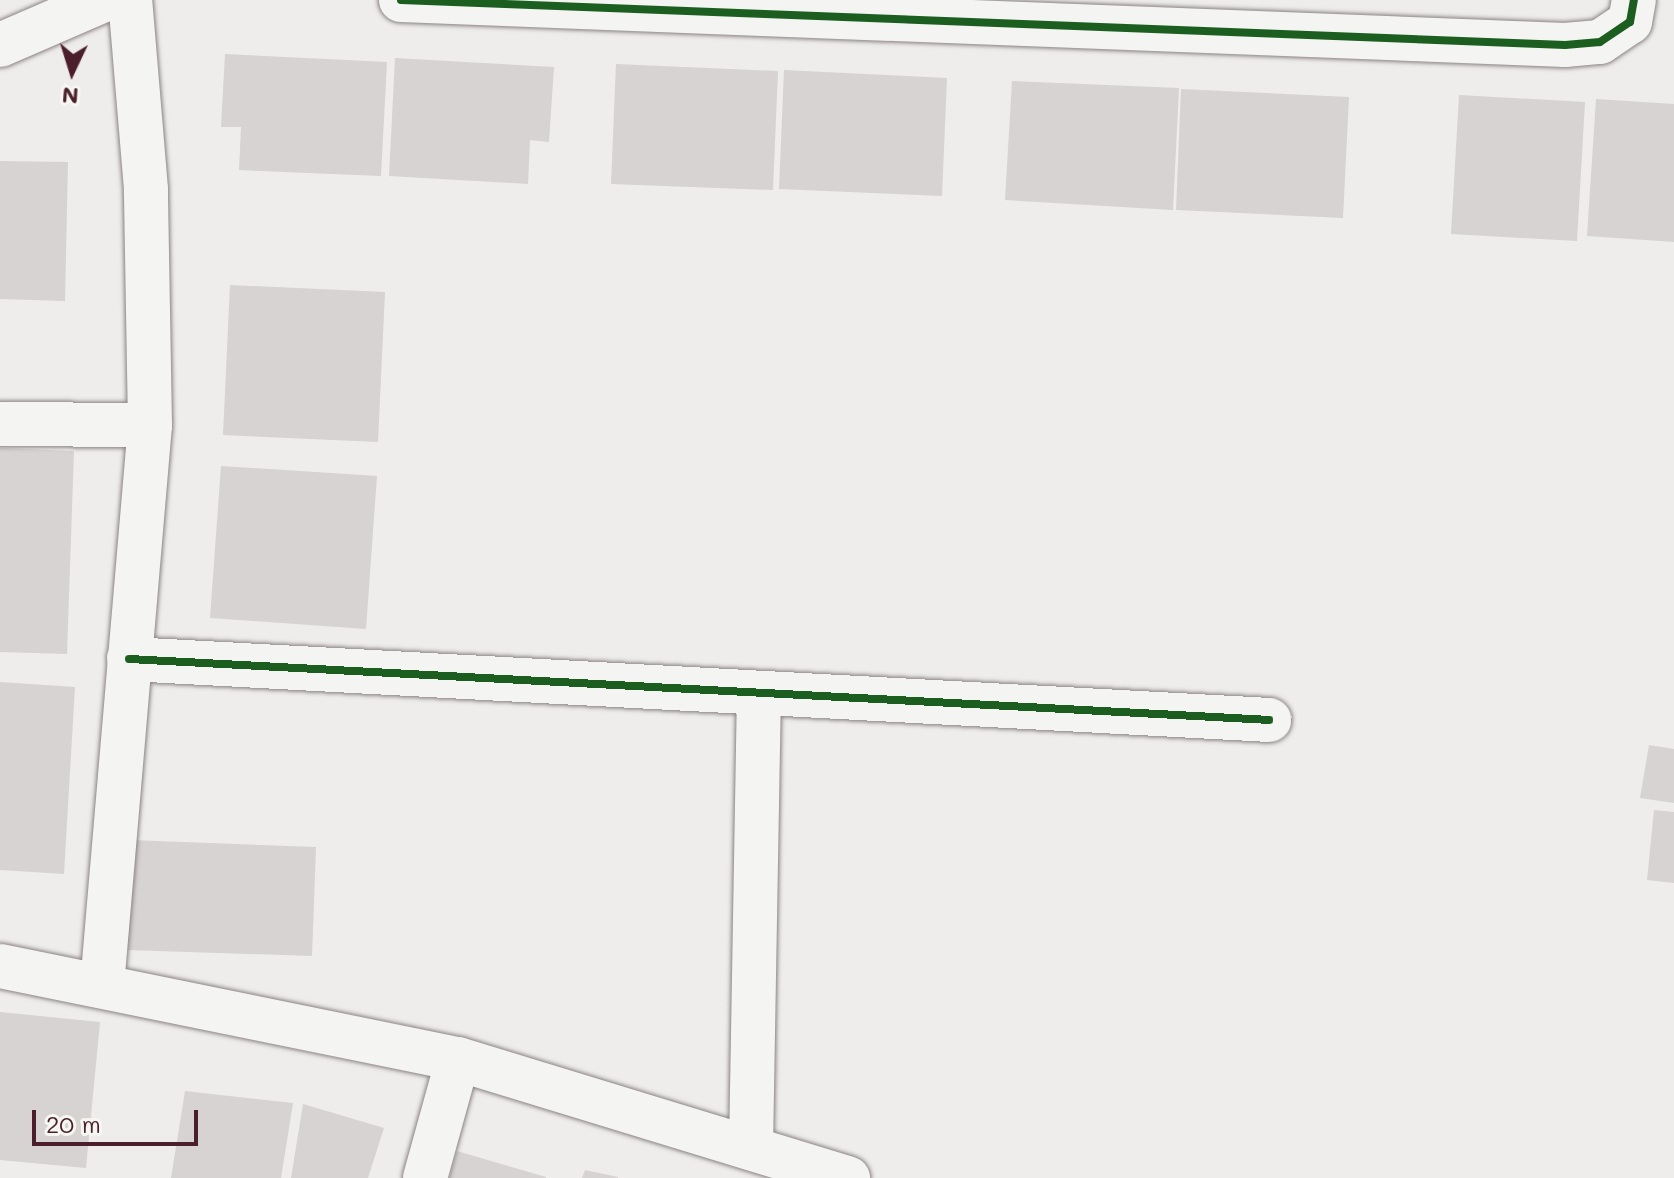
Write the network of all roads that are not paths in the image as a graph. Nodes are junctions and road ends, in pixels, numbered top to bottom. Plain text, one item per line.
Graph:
1 (104, 0) edge
2 (130, 0) edge
3 (401, 0) edge
4 (1153, 0) edge
5 (1634, 0) edge
6 (682, 6) edge
7 (1102, 28) junction
8 (0, 45) edge
9 (0, 424) edge
10 (150, 425) junction
11 (129, 659) junction
12 (759, 693) junction
13 (1269, 720) dead end
14 (0, 966) edge
15 (102, 986) junction
16 (458, 1059) junction
17 (751, 1148) junction
18 (425, 1178) edge
19 (848, 1178) edge

1 - 8 street
2 - 10 street
3 - 6 street
4 - 7 street
5 - 7 street
6 - 7 street
9 - 10 street
10 - 11 street
11 - 12 street
11 - 15 street
12 - 13 street
12 - 17 street
14 - 15 street
15 - 16 street
16 - 17 street
16 - 18 street
17 - 19 street

